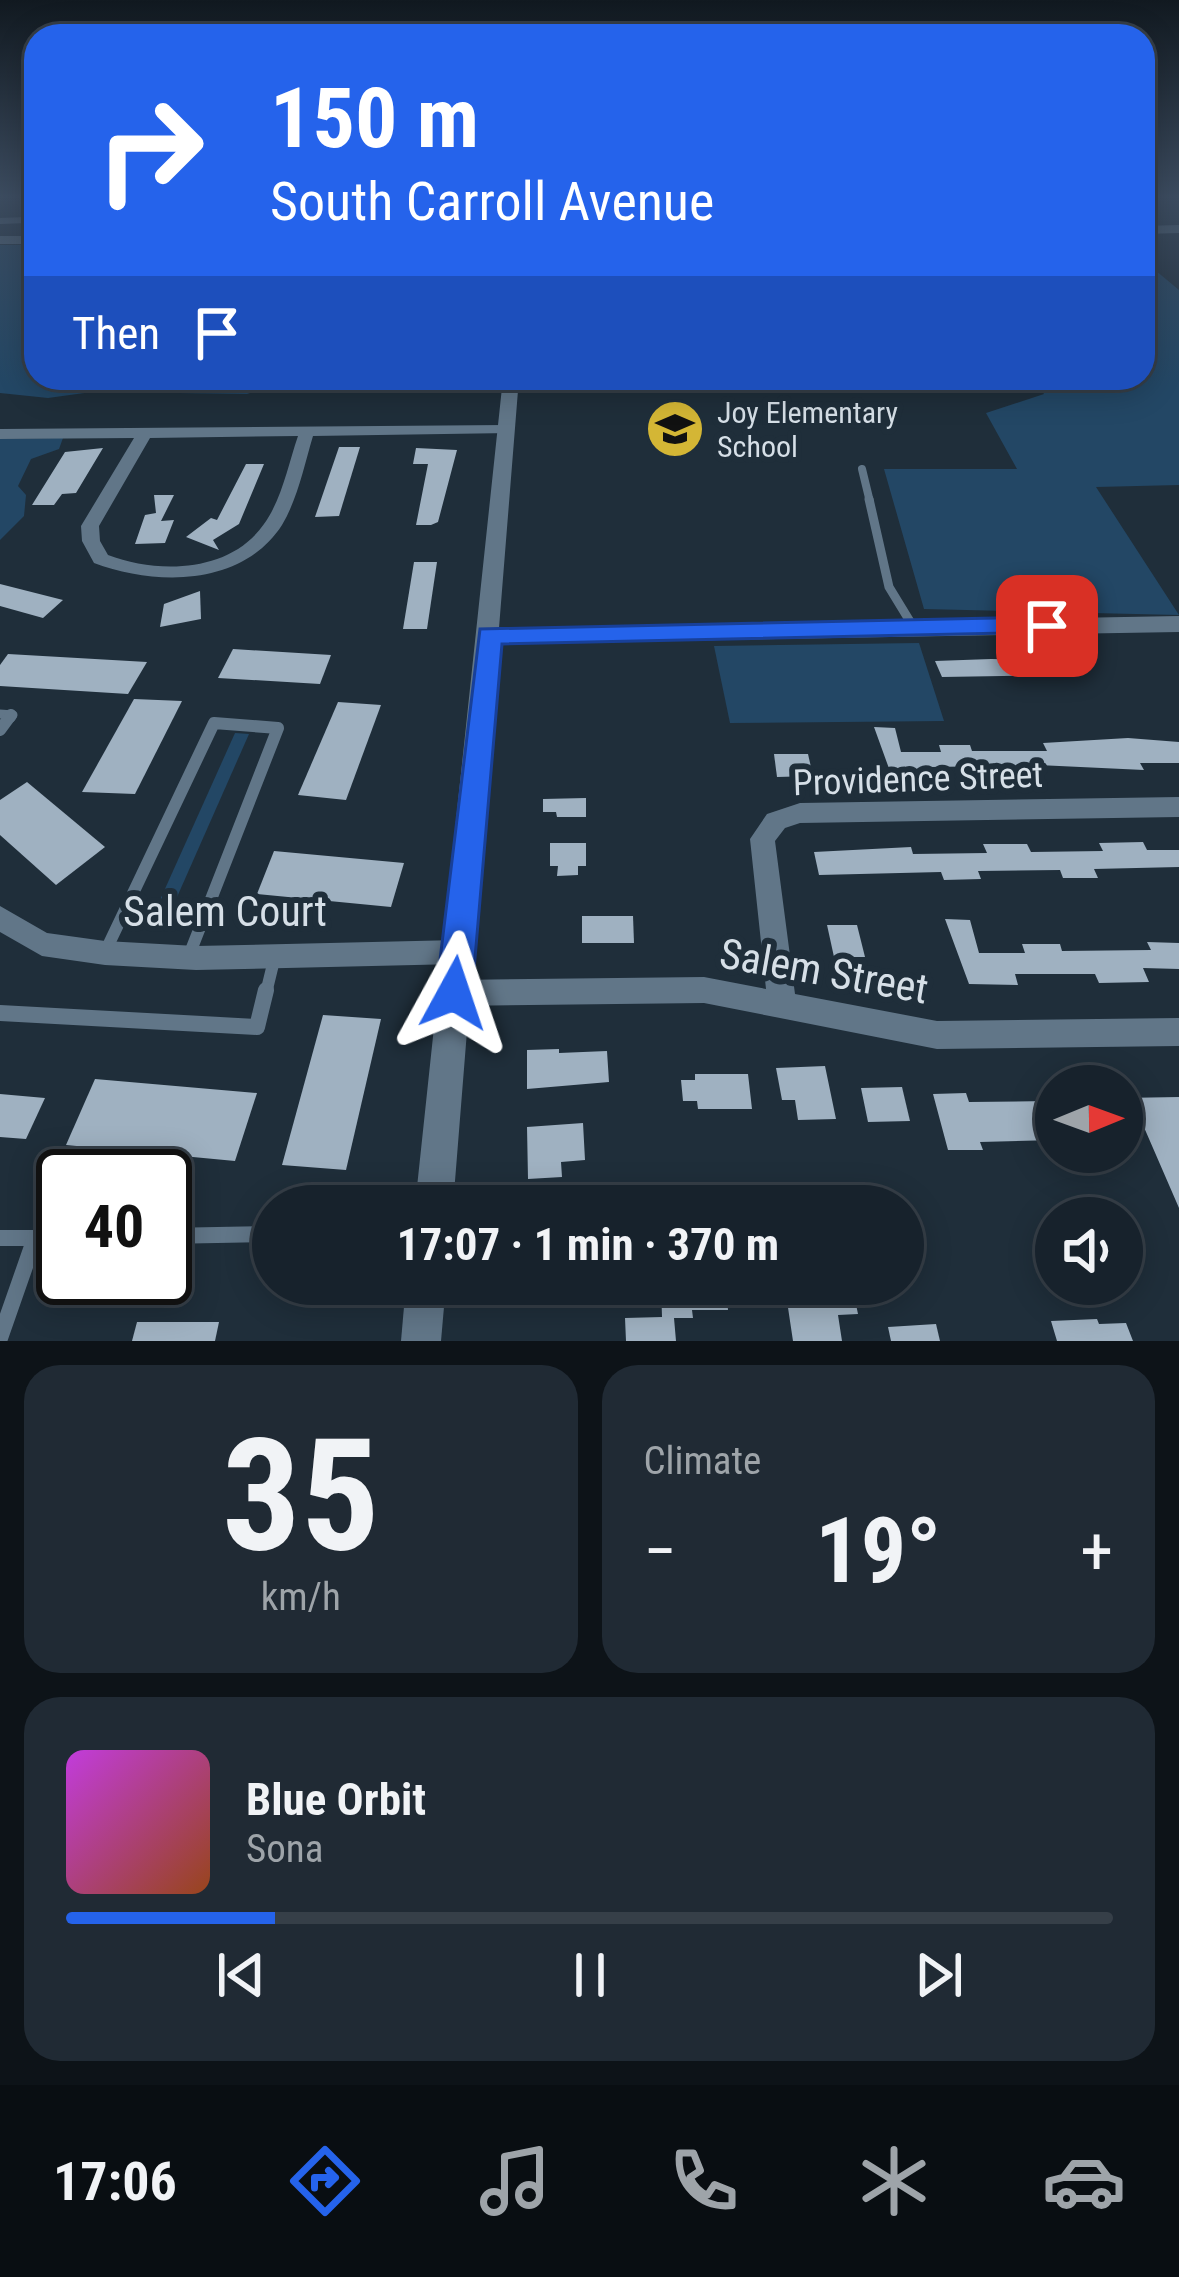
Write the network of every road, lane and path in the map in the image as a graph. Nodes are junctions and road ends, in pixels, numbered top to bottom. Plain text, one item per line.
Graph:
1 (510, 390) edge
2 (506, 430) junction
3 (307, 432) junction
4 (145, 433) junction
5 (0, 434) edge
6 (862, 469) dead end
7 (1179, 624) edge
8 (914, 628) junction
9 (489, 635) junction
10 (0, 715) edge
11 (0, 730) edge
12 (1179, 807) edge
13 (0, 918) edge
14 (105, 952) junction
15 (458, 952) junction
16 (275, 956) junction
17 (188, 958) junction
18 (454, 993) junction
19 (782, 1002) junction
20 (0, 1012) edge
21 (1179, 1032) edge
22 (436, 1185) edge
23 (252, 1234) edge
24 (192, 1236) edge
25 (0, 1238) edge
26 (35, 1238) joint
27 (424, 1305) edge
28 (0, 1338) edge
29 (421, 1341) edge

1 - 2 street
2 - 3 street
2 - 9 street
3 - 4 street
3 - 4 street
4 - 5 street
6 - 8 lane
7 - 8 street
8 - 9 street
9 - 15 street
10 - 11 lane
12 - 19 street, Providence Street
13 - 14 street, Salem Court
14 - 17 street, Salem Court
14 - 17 lane
15 - 16 street, Salem Court
15 - 18 street
16 - 17 street, Salem Court
16 - 20 lane
18 - 19 street, Salem Street
18 - 22 street
19 - 21 street, Salem Street
23 - 24 lane
25 - 26 lane
26 - 28 lane
27 - 29 street

